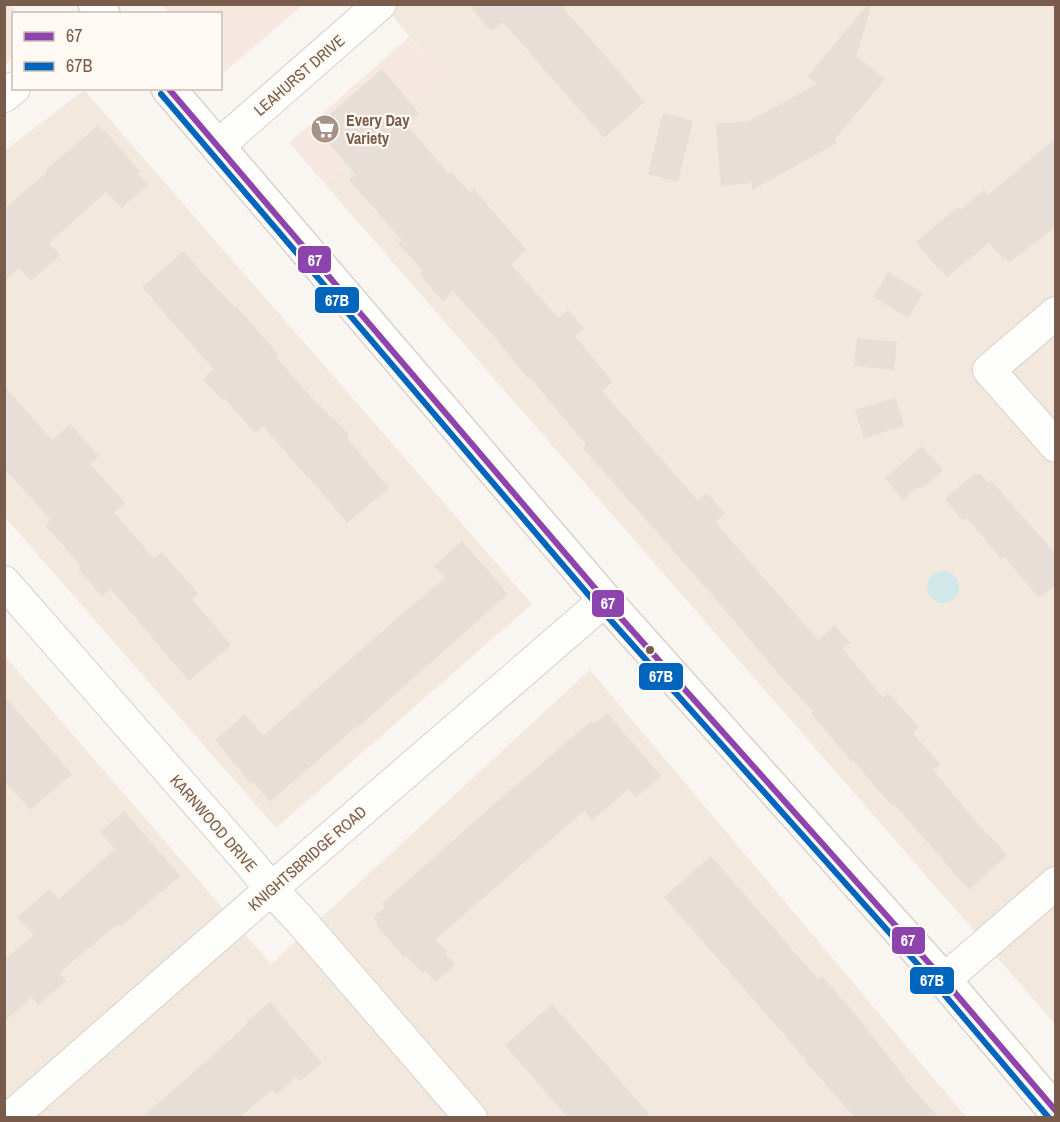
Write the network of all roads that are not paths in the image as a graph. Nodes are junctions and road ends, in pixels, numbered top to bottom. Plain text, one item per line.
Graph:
1 (380, 4) edge
2 (170, 90) edge
3 (218, 146) junction
4 (1056, 313) edge
5 (1056, 446) edge
6 (4, 582) edge
7 (605, 600) junction
8 (1056, 883) edge
9 (271, 889) junction
10 (944, 981) junction
11 (1056, 1112) edge
12 (10, 1118) edge
13 (471, 1118) edge

1 - 3 street, LEAHURST DRIVE
2 - 3 street
3 - 7 street
4 - 5 street
6 - 9 street, KARNWOOD DRIVE
7 - 9 street, KNIGHTSBRIDGE ROAD
7 - 10 street
8 - 10 street
9 - 12 street, KNIGHTSBRIDGE ROAD
9 - 13 street, KARNWOOD DRIVE
10 - 11 street

